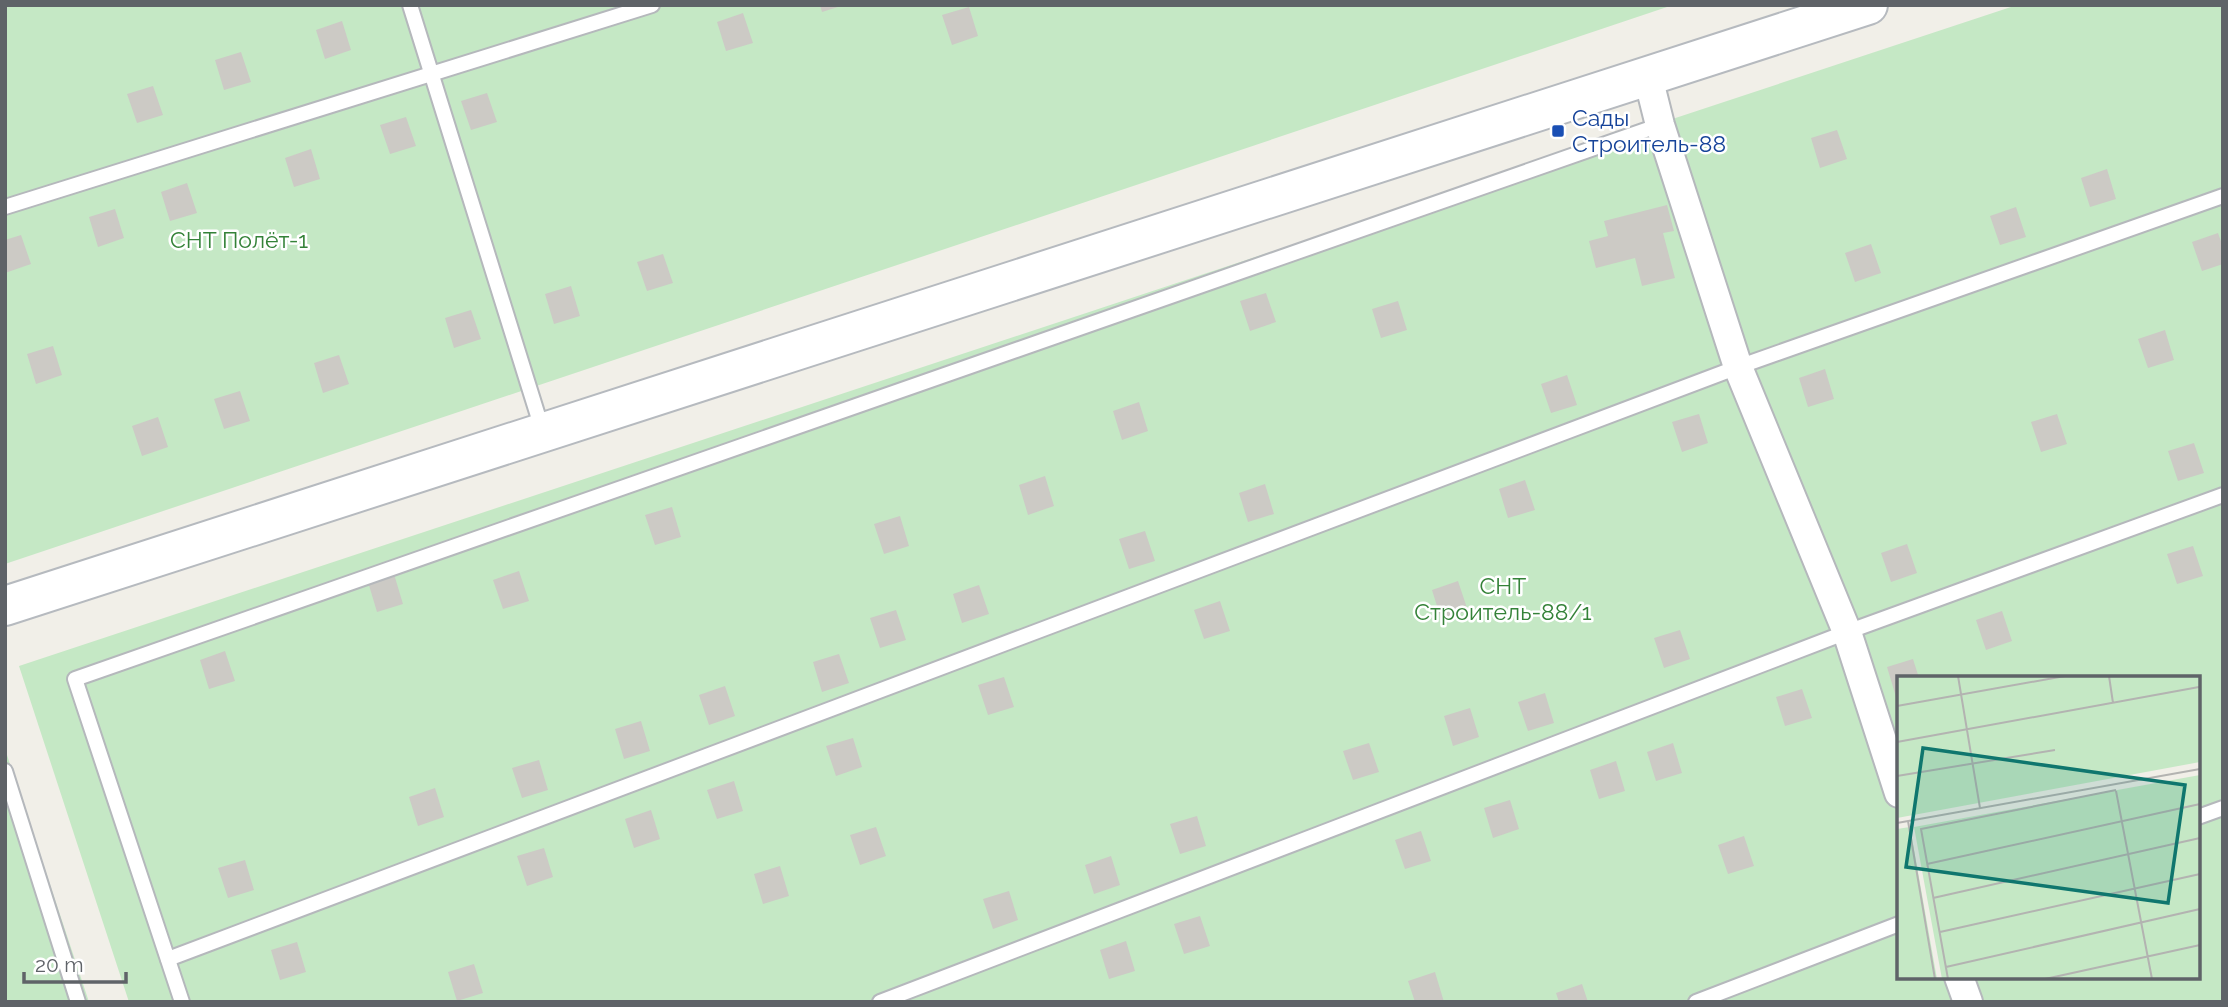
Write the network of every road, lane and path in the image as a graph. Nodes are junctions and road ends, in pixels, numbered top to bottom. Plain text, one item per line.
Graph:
1 (410, 5) edge
2 (652, 5) edge
3 (1868, 5) edge
4 (431, 75) junction
5 (1648, 77) junction
6 (1660, 125) junction
7 (2223, 196) edge
8 (5, 207) edge
9 (1738, 368) junction
10 (543, 432) junction
11 (2223, 495) edge
12 (5, 606) edge
13 (1847, 632) junction
14 (5, 771) edge
15 (1897, 787) edge
16 (2223, 808) edge
17 (2200, 816) edge
18 (1897, 925) edge
19 (168, 960) junction
20 (1960, 979) edge
21 (78, 1002) edge
22 (183, 1002) edge
23 (880, 1002) edge
24 (1696, 1002) edge
25 (1968, 1002) edge

1 - 4 lane
2 - 4 lane
3 - 5 street
4 - 8 lane
4 - 10 lane
5 - 6 street
5 - 10 street
6 - 9 street
6 - 19 lane
7 - 9 lane
9 - 13 street
9 - 19 lane
10 - 12 street
11 - 13 lane
13 - 15 street
13 - 23 lane
14 - 21 lane
16 - 17 lane
18 - 24 lane
19 - 22 lane
20 - 25 street

